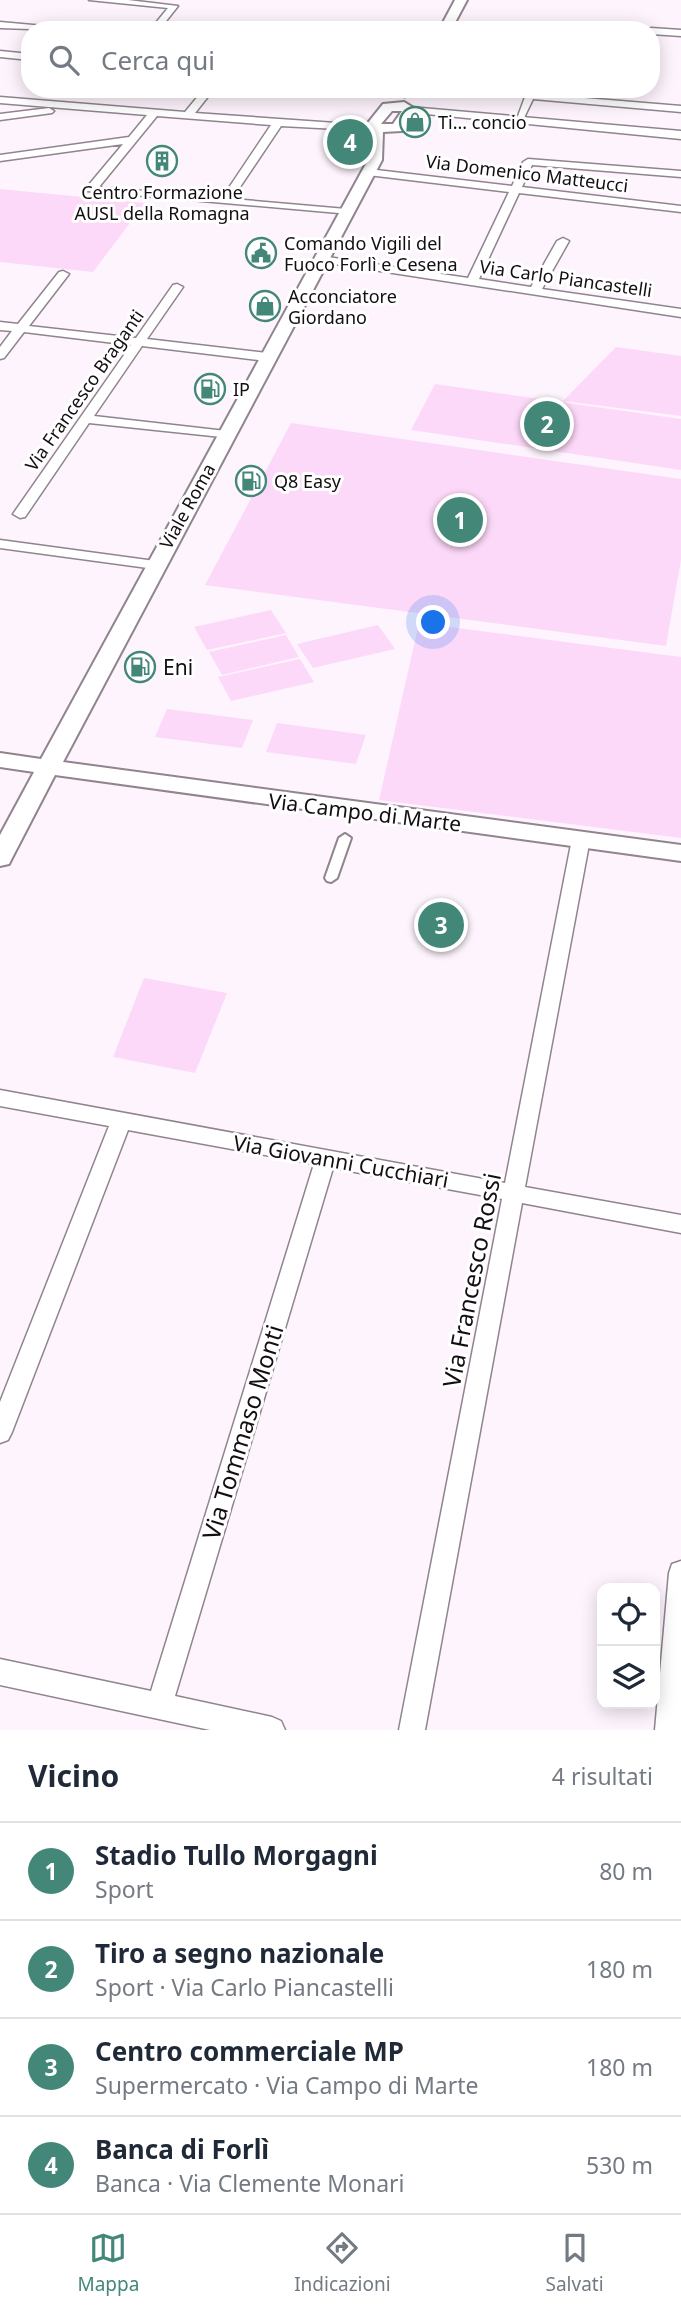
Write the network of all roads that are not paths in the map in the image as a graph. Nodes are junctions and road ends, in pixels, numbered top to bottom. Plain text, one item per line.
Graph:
1 (93, 0) edge
2 (461, 0) edge
3 (162, 21) edge
4 (450, 21) edge
5 (0, 25) edge
6 (21, 27) edge
7 (660, 32) edge
8 (681, 33) edge
9 (0, 54) edge
10 (21, 56) edge
11 (202, 98) edge
12 (529, 98) edge
13 (581, 98) edge
14 (0, 100) edge
15 (411, 103) edge
16 (74, 106) junction
17 (681, 108) edge
18 (154, 113) junction
19 (188, 115) junction
20 (0, 117) edge
21 (519, 122) junction
22 (278, 123) junction
23 (375, 126) junction
24 (392, 129) junction
25 (681, 135) edge
26 (131, 140) junction
27 (0, 158) edge
28 (372, 163) junction
29 (681, 174) edge
30 (517, 190) junction
31 (224, 202) junction
32 (681, 209) edge
33 (346, 212) junction
34 (563, 241) dead end
35 (321, 259) junction
36 (62, 274) dead end
37 (472, 282) junction
38 (177, 286) dead end
39 (535, 291) junction
40 (681, 313) edge
41 (0, 326) edge
42 (20, 328) junction
43 (139, 342) junction
44 (0, 355) edge
45 (267, 357) junction
46 (86, 419) junction
47 (226, 435) junction
48 (20, 514) dead end
49 (0, 544) edge
50 (155, 565) junction
51 (0, 760) edge
52 (49, 767) junction
53 (345, 838) dead end
54 (580, 839) junction
55 (681, 853) edge
56 (0, 858) edge
57 (331, 878) dead end
58 (0, 1098) edge
59 (122, 1121) junction
60 (326, 1158) junction
61 (514, 1193) junction
62 (681, 1224) edge
63 (0, 1432) edge
64 (681, 1573) edge
65 (0, 1672) edge
66 (159, 1706) junction
67 (272, 1730) edge
68 (412, 1730) edge
69 (668, 1730) edge

1 - 3 street
2 - 4 main road
5 - 6 street
7 - 8 street
9 - 10 street
11 - 19 street
12 - 21 street
13 - 17 street
14 - 16 street
15 - 21 street
15 - 23 main road
15 - 24 main road, Viale Roma
16 - 18 street
16 - 20 street
18 - 19 street
18 - 26 street
19 - 22 street
21 - 25 street
22 - 23 street
22 - 31 street
23 - 24 main road
23 - 28 main road, Viale Roma
24 - 28 main road, Viale Roma
26 - 27 street
26 - 31 street
28 - 30 street, Via Domenico Matteucci
28 - 33 main road, Viale Roma
29 - 30 street
30 - 32 street, Via Domenico Matteucci
30 - 37 street
31 - 33 street
33 - 35 main road, Viale Roma
34 - 39 street
35 - 37 street, Via Carlo Piancastelli
35 - 45 main road, Viale Roma
36 - 42 street
37 - 39 street, Via Carlo Piancastelli
38 - 43 street, Via Francesco Braganti
39 - 40 street, Via Carlo Piancastelli
41 - 42 street
42 - 43 street
42 - 44 street
43 - 45 street
43 - 46 street, Via Francesco Braganti
45 - 47 main road, Viale Roma
46 - 47 street
46 - 48 street, Via Francesco Braganti
47 - 50 main road, Viale Roma
49 - 50 street
50 - 52 main road, Viale Roma
51 - 52 main road, Via Campo di Marte
52 - 54 main road, Via Campo di Marte
52 - 56 main road, Viale Roma
53 - 57 street
54 - 55 main road, Via Campo di Marte
54 - 61 street, Via Francesco Rossi
58 - 59 street, Via Giovanni Cucchiari
59 - 60 street, Via Giovanni Cucchiari
59 - 63 street
60 - 61 street, Via Giovanni Cucchiari
60 - 66 street, Via Tommaso Monti
61 - 62 street, Via Giovanni Cucchiari
61 - 68 street, Via Francesco Rossi
64 - 69 street
65 - 66 street
66 - 67 street

